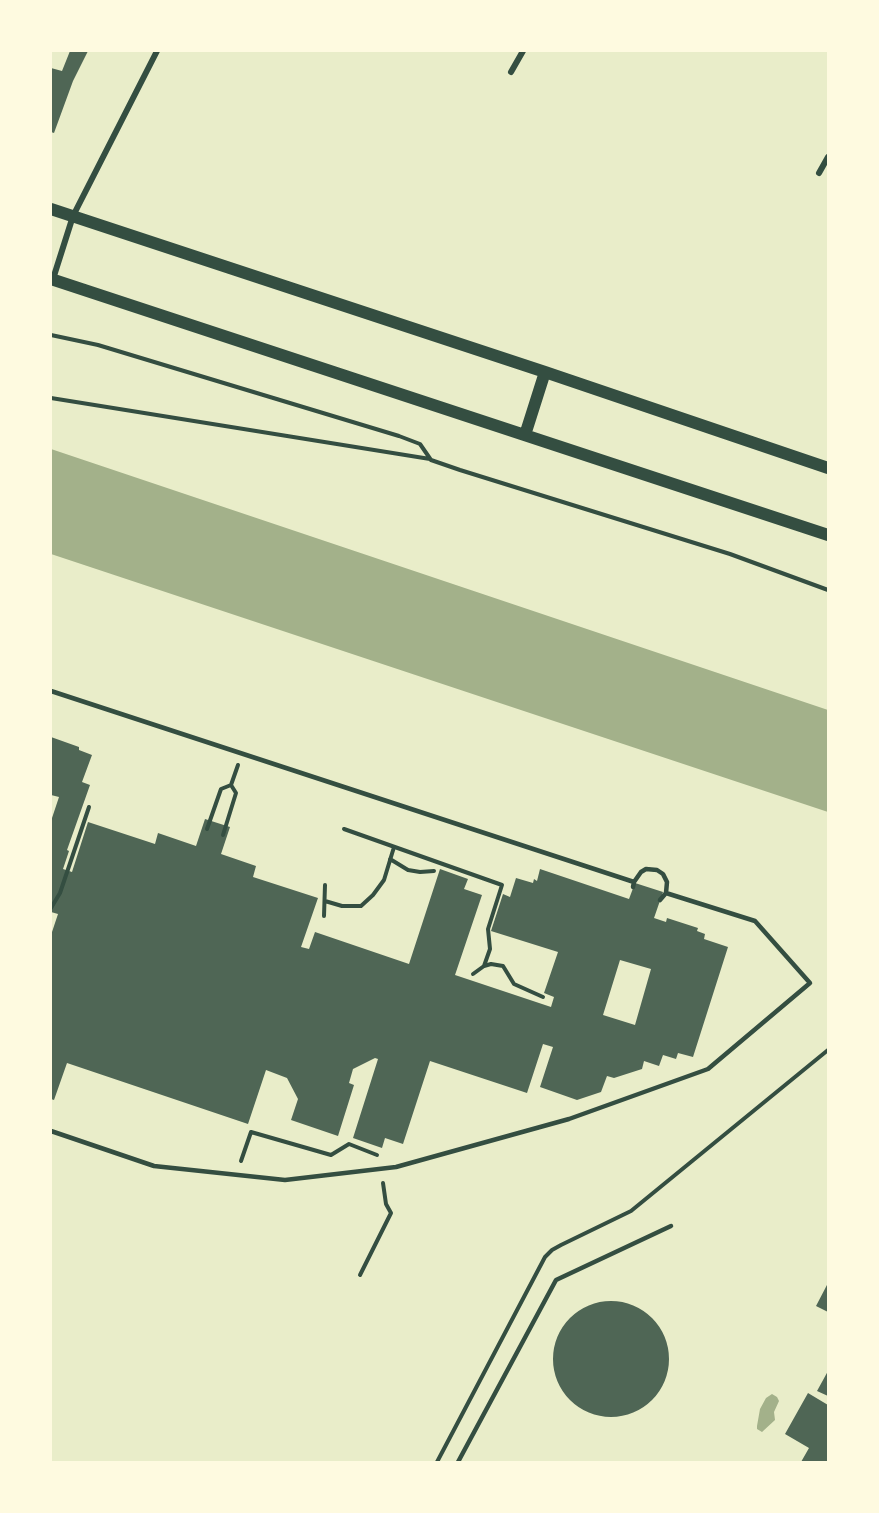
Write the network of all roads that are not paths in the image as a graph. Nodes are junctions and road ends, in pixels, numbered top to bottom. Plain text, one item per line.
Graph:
1 (157, 51) edge
2 (523, 51) edge
3 (511, 72) dead end
4 (828, 157) edge
5 (819, 173) dead end
6 (51, 209) edge
7 (73, 216) junction
8 (52, 279) edge
9 (545, 372) junction
10 (525, 435) junction
11 (828, 468) edge
12 (828, 535) edge
13 (51, 692) edge
14 (666, 893) junction
15 (660, 900) dead end
16 (51, 1131) edge
17 (671, 1226) dead end
18 (458, 1462) edge

1 - 7 street
2 - 3 street
4 - 5 street
6 - 7 main road
7 - 8 street
7 - 9 main road
8 - 10 main road
9 - 10 main road
9 - 11 main road
10 - 12 main road
13 - 14 lane
14 - 15 lane
14 - 16 lane
17 - 18 lane

